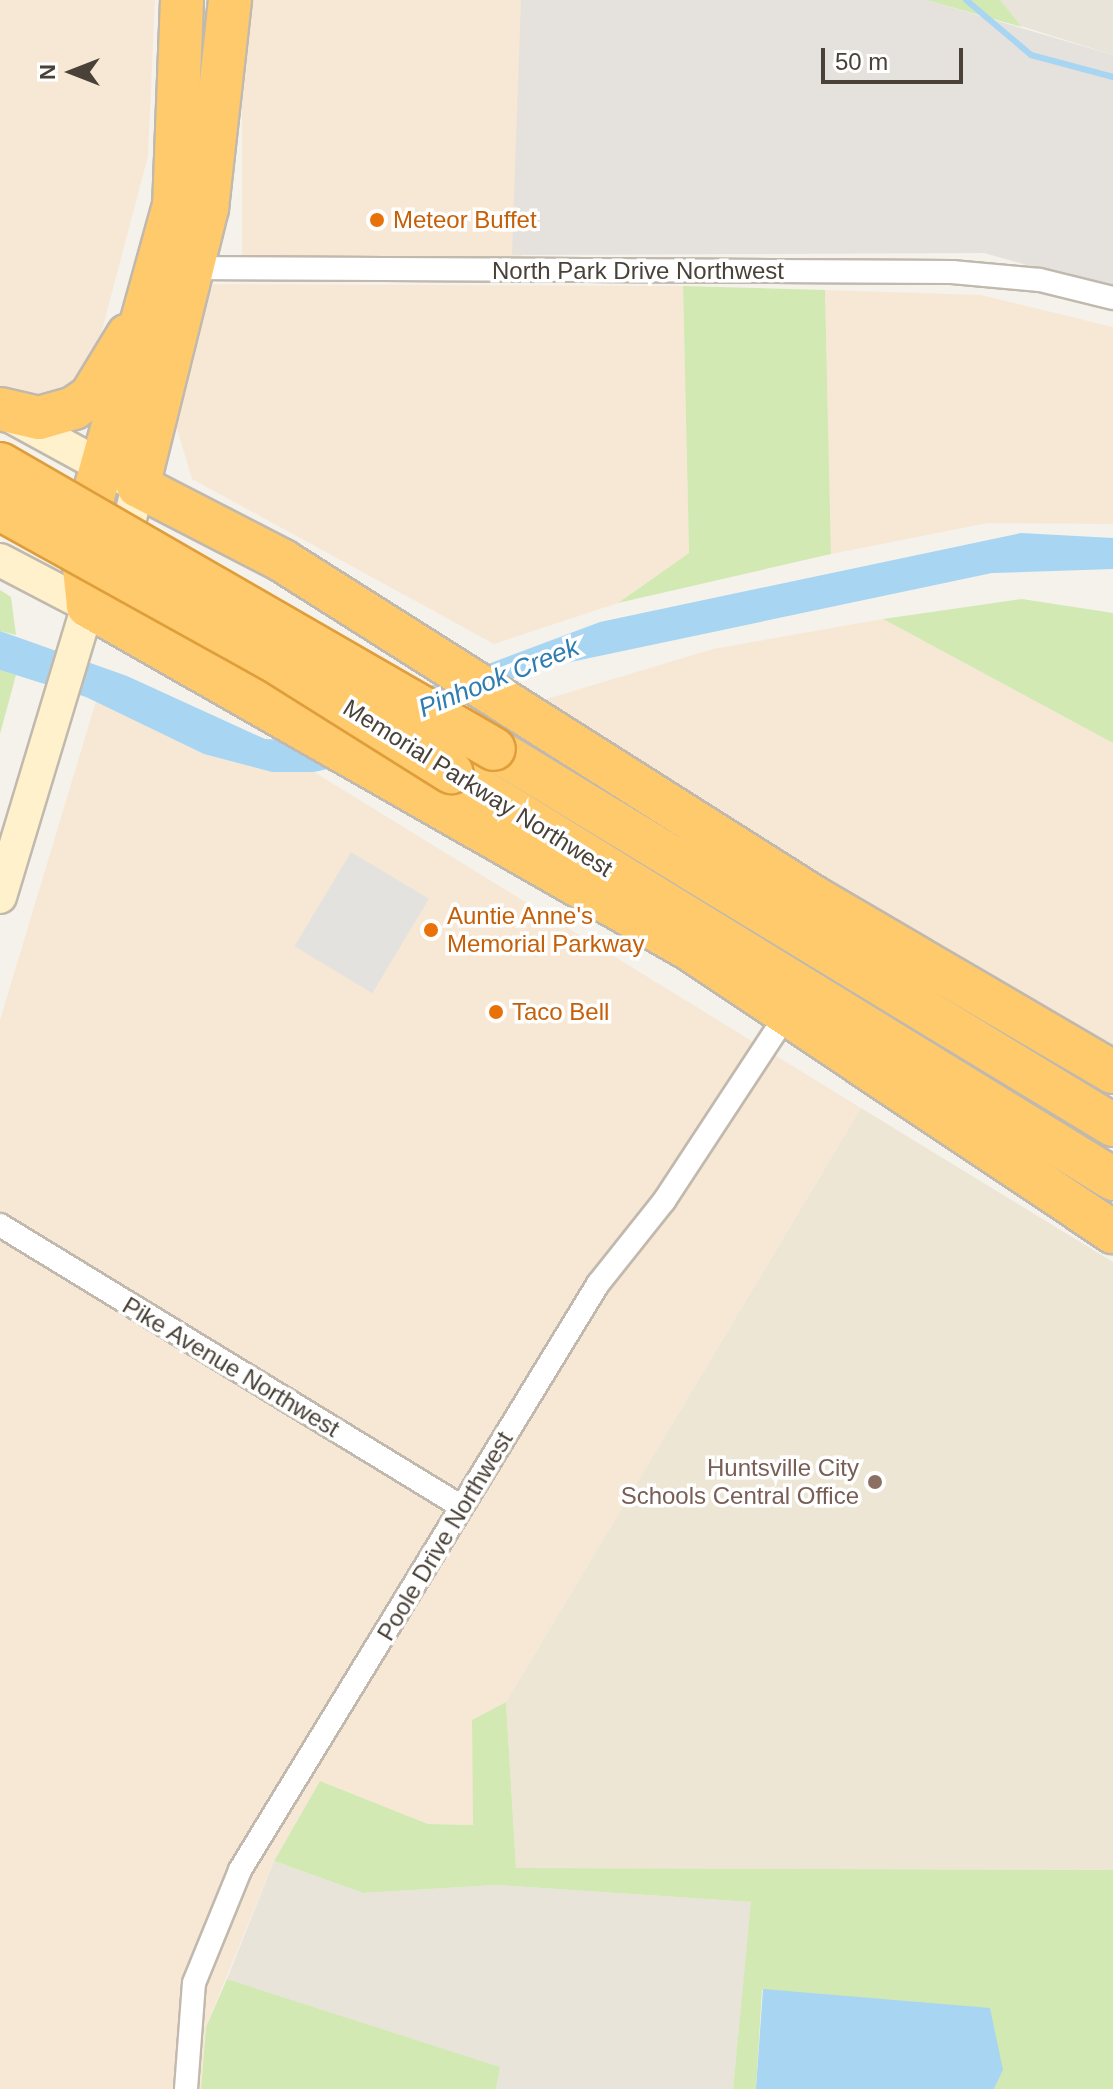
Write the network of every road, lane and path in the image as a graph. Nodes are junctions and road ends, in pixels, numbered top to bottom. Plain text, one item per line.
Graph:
1 (182, 0) edge
2 (230, 0) edge
3 (170, 277) junction
4 (1113, 298) edge
5 (0, 410) edge
6 (0, 419) edge
7 (0, 464) edge
8 (120, 478) junction
9 (0, 506) edge
10 (0, 560) edge
11 (283, 561) junction
12 (83, 622) junction
13 (206, 670) junction
14 (0, 897) edge
15 (785, 1017) junction
16 (1113, 1072) edge
17 (1113, 1125) edge
18 (1113, 1179) edge
19 (0, 1225) edge
20 (1113, 1232) edge
21 (462, 1507) junction
22 (186, 2089) edge

1 - 3 highway
2 - 3 highway
3 - 4 street, North Park Drive Northwest
3 - 5 highway
3 - 8 highway
5 - 8 main road
6 - 9 main road
7 - 17 highway, Memorial Parkway Northwest, bridge
8 - 11 highway
8 - 12 highway
9 - 18 highway, Memorial Parkway Northwest, bridge
10 - 12 main road
11 - 13 highway
11 - 16 highway
12 - 13 highway
12 - 14 main road
13 - 15 highway
15 - 20 highway
15 - 21 street, Poole Drive Northwest
19 - 21 street, Pike Avenue Northwest
21 - 22 street, Poole Drive Northwest

